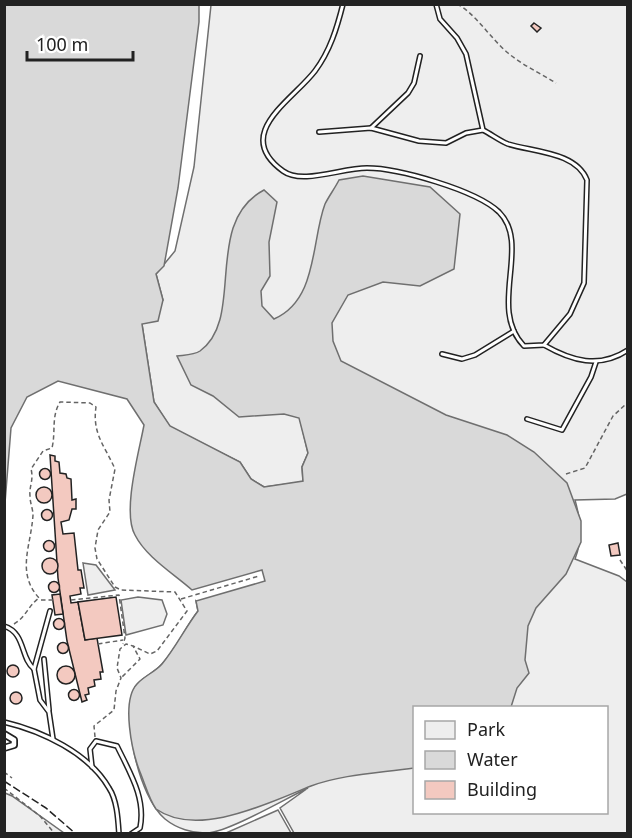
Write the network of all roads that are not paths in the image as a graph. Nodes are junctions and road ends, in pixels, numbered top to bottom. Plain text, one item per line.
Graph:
1 (343, 4) edge
2 (436, 4) edge
3 (420, 56) dead end
4 (371, 128) junction
5 (483, 130) junction
6 (319, 132) dead end
7 (514, 331) junction
8 (544, 345) junction
9 (627, 350) edge
10 (442, 354) dead end
11 (596, 362) junction
12 (528, 419) dead end
13 (50, 611) dead end
14 (7, 626) edge
15 (44, 659) dead end
16 (34, 669) junction
17 (49, 712) junction
18 (4, 722) edge
19 (4, 734) edge
20 (53, 739) junction
21 (4, 748) edge
22 (92, 768) junction
23 (119, 834) edge
24 (131, 834) edge

1 - 7 lane
2 - 5 lane
3 - 4 lane
4 - 5 lane
4 - 6 lane
5 - 8 lane
7 - 8 lane
7 - 10 lane
8 - 11 lane
9 - 11 lane
11 - 12 lane
13 - 16 lane
14 - 16 lane
15 - 17 lane
16 - 17 lane
17 - 20 lane
18 - 20 lane
19 - 21 street
20 - 22 lane
22 - 23 lane
22 - 24 lane

